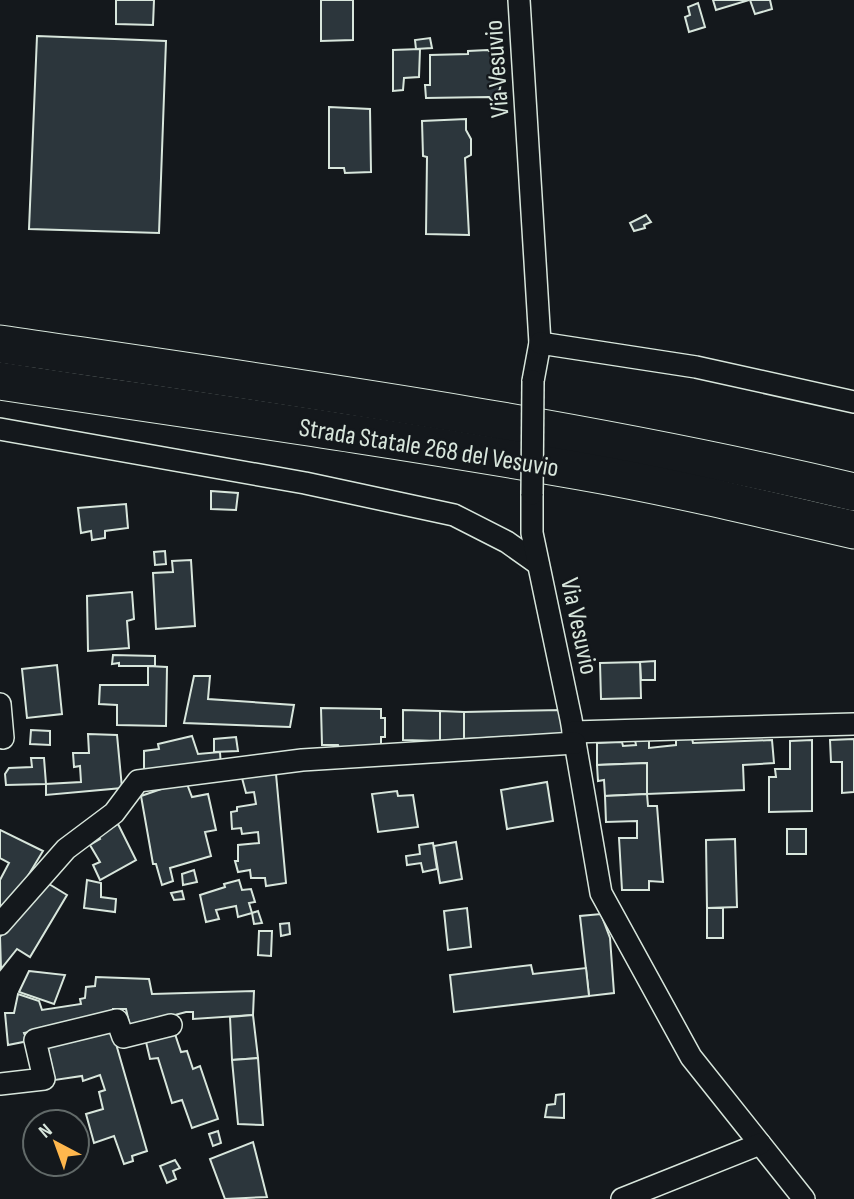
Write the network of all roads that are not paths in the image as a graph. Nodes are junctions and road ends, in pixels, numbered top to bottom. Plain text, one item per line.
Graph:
1 (519, 0) edge
2 (540, 343) junction
3 (0, 344) edge
4 (0, 381) edge
5 (854, 402) edge
6 (0, 429) edge
7 (854, 492) edge
8 (854, 530) edge
9 (538, 564) junction
10 (0, 704) edge
11 (854, 724) edge
12 (574, 737) junction
13 (3, 738) dead end
14 (0, 924) edge
15 (171, 1025) dead end
16 (0, 1084) edge
17 (760, 1144) junction
18 (622, 1199) edge
19 (804, 1199) edge

1 - 2 street, Via Vesuvio
2 - 5 street
2 - 9 street, Via Vesuvio, bridge
3 - 7 highway, Strada Statale 268 del Vesuvio
4 - 8 highway, Strada Statale 268 del Vesuvio
6 - 9 street
9 - 12 street, Via Vesuvio
10 - 13 street
11 - 12 street
12 - 14 street
12 - 17 street, Via Vesuvio
15 - 16 street
17 - 18 street
17 - 19 street, Via Vesuvio

